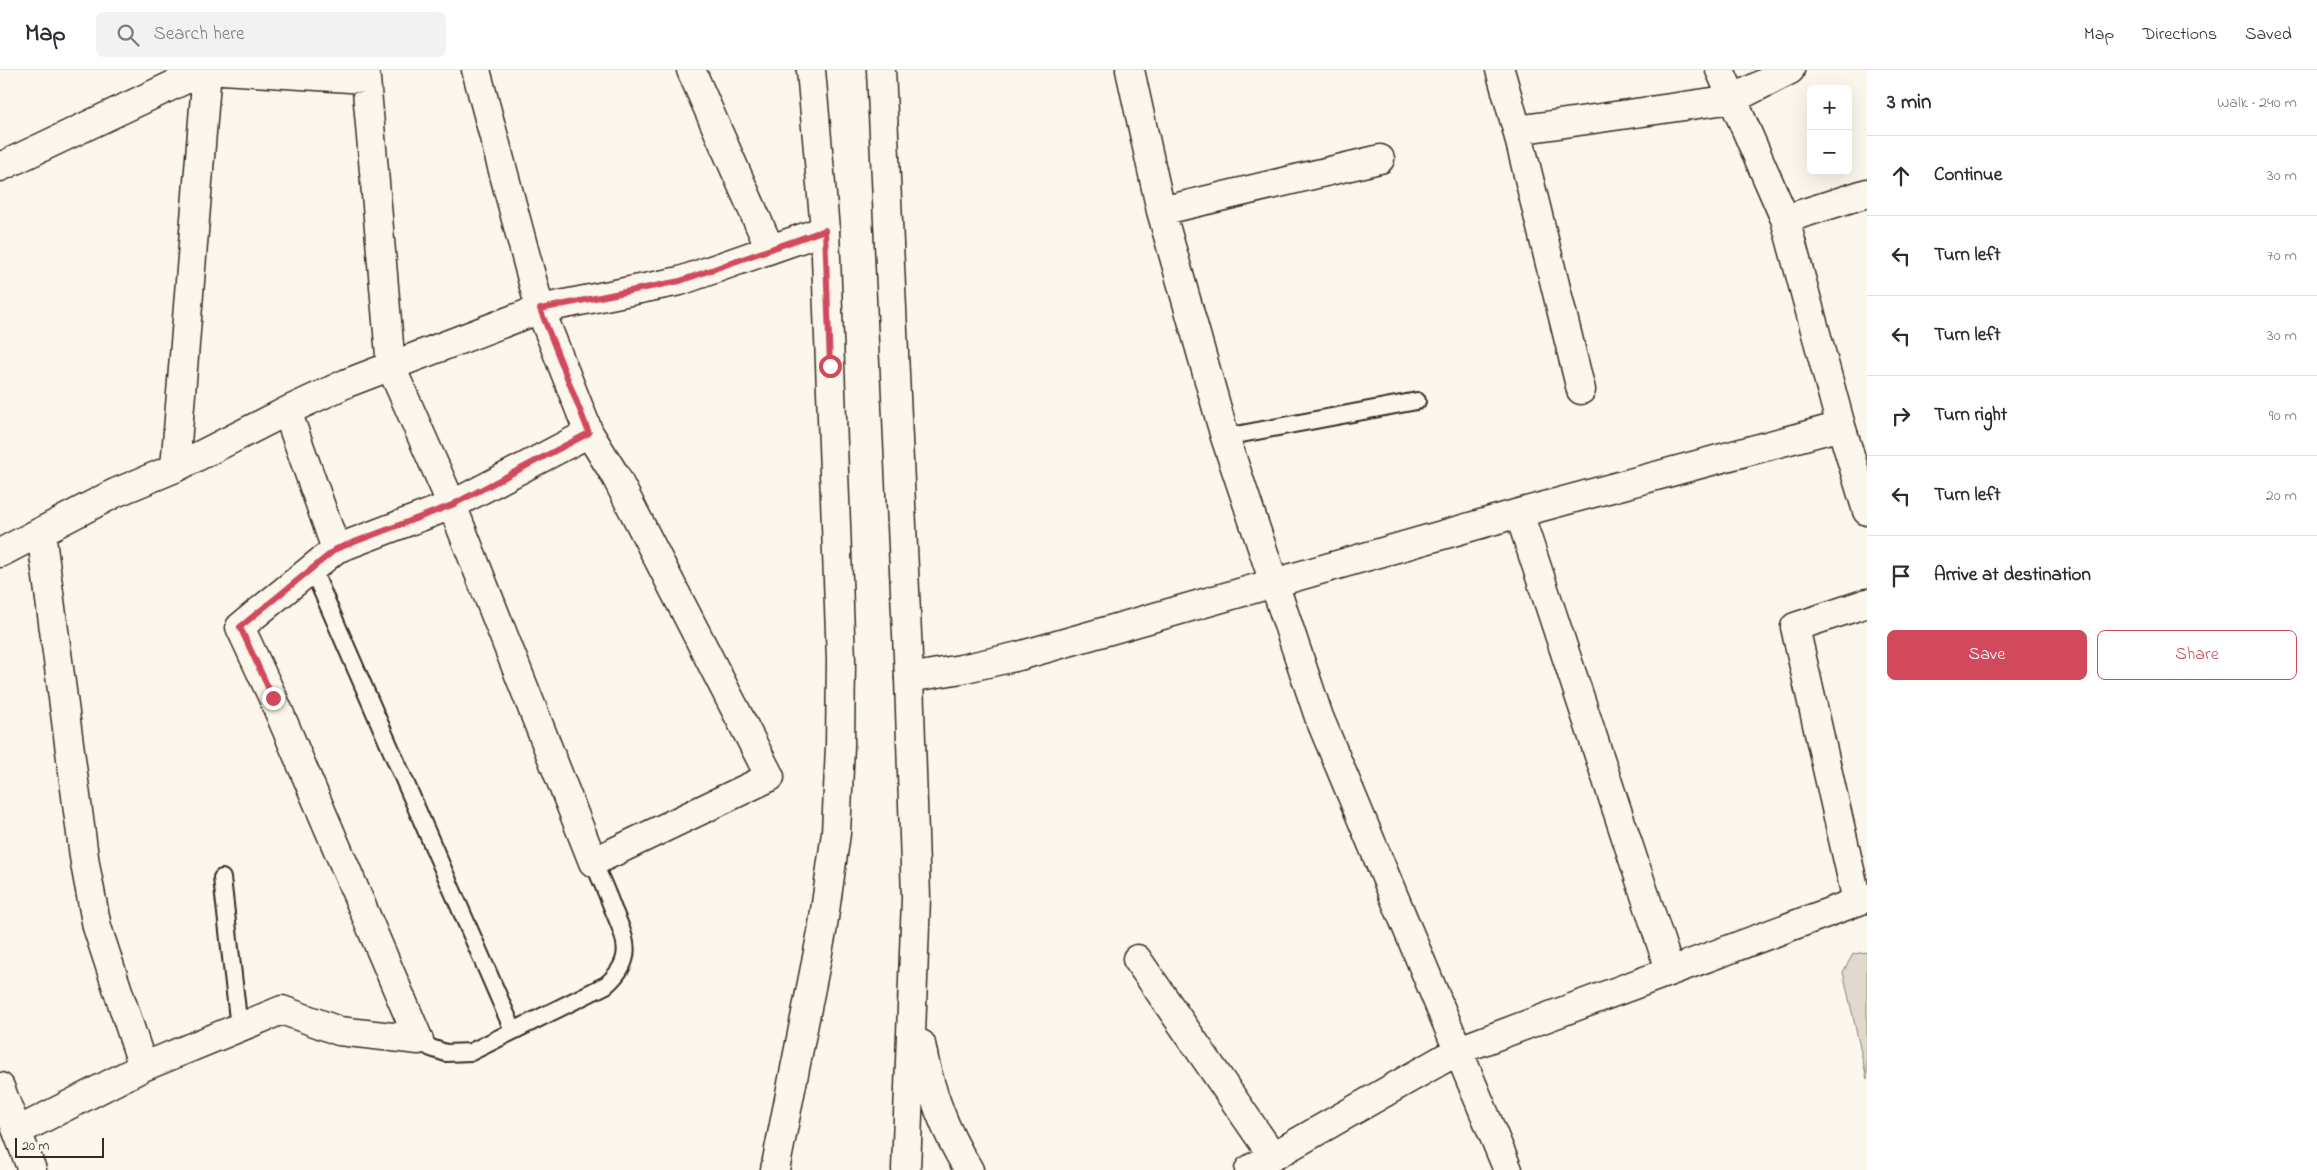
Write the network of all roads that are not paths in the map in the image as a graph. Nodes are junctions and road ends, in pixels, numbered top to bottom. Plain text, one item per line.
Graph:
1 (206, 70) edge
2 (222, 70) edge
3 (476, 70) edge
4 (690, 70) edge
5 (811, 70) edge
6 (881, 70) edge
7 (1130, 70) edge
8 (1500, 70) edge
9 (1720, 70) edge
10 (1790, 70) edge
11 (366, 74) edge
12 (1733, 99) junction
13 (1517, 130) junction
14 (1380, 159) dead end
15 (0, 167) edge
16 (1867, 193) edge
17 (1161, 211) junction
18 (1785, 219) junction
19 (825, 230) junction
20 (770, 249) junction
21 (540, 309) junction
22 (390, 367) junction
23 (1581, 390) dead end
24 (1417, 401) dead end
25 (287, 411) junction
26 (1841, 426) junction
27 (589, 433) junction
28 (1225, 437) junction
29 (175, 468) junction
30 (452, 505) junction
31 (1867, 510) edge
32 (1519, 513) junction
33 (41, 532) junction
34 (336, 549) junction
35 (0, 553) edge
36 (312, 568) junction
37 (1275, 582) junction
38 (1867, 603) edge
39 (909, 678) junction
40 (593, 862) junction
41 (222, 878) dead end
42 (1862, 899) edge
43 (1137, 959) dead end
44 (1670, 971) junction
45 (912, 992) junction
46 (239, 1028) junction
47 (513, 1030) junction
48 (419, 1040) junction
49 (1459, 1050) junction
50 (143, 1067) junction
51 (0, 1087) edge
52 (18, 1131) junction
53 (1272, 1156) junction
54 (32, 1170) edge
55 (776, 1170) edge
56 (906, 1170) edge
57 (970, 1170) edge
58 (1249, 1170) edge
59 (1508, 1170) edge

1 - 15 street
1 - 29 street
2 - 11 street
3 - 21 street
4 - 20 street
5 - 19 street
6 - 39 street
7 - 17 street
8 - 13 street
9 - 12 street
10 - 12 street
11 - 22 street
12 - 13 street
12 - 18 street
13 - 23 street
14 - 17 street
16 - 18 street
17 - 28 street
18 - 26 street
19 - 20 street
19 - 55 street
20 - 21 street
21 - 22 street
21 - 27 street
22 - 25 street
22 - 30 street
24 - 28 lane
25 - 29 street
25 - 34 street
26 - 31 street
26 - 32 street
27 - 30 street
27 - 40 street
28 - 37 street
29 - 33 street
30 - 34 street
30 - 40 street
32 - 37 street
32 - 44 street
33 - 35 street
33 - 50 street
34 - 36 street
36 - 47 lane
36 - 48 street
37 - 39 street
37 - 49 street
38 - 42 street
39 - 45 street
40 - 47 lane
41 - 46 lane
42 - 44 street
43 - 53 street
44 - 49 street
45 - 56 street
45 - 57 street
46 - 48 street
46 - 50 street
47 - 48 lane
49 - 53 street
49 - 59 street
50 - 52 street
51 - 52 street
52 - 54 street
53 - 58 street

